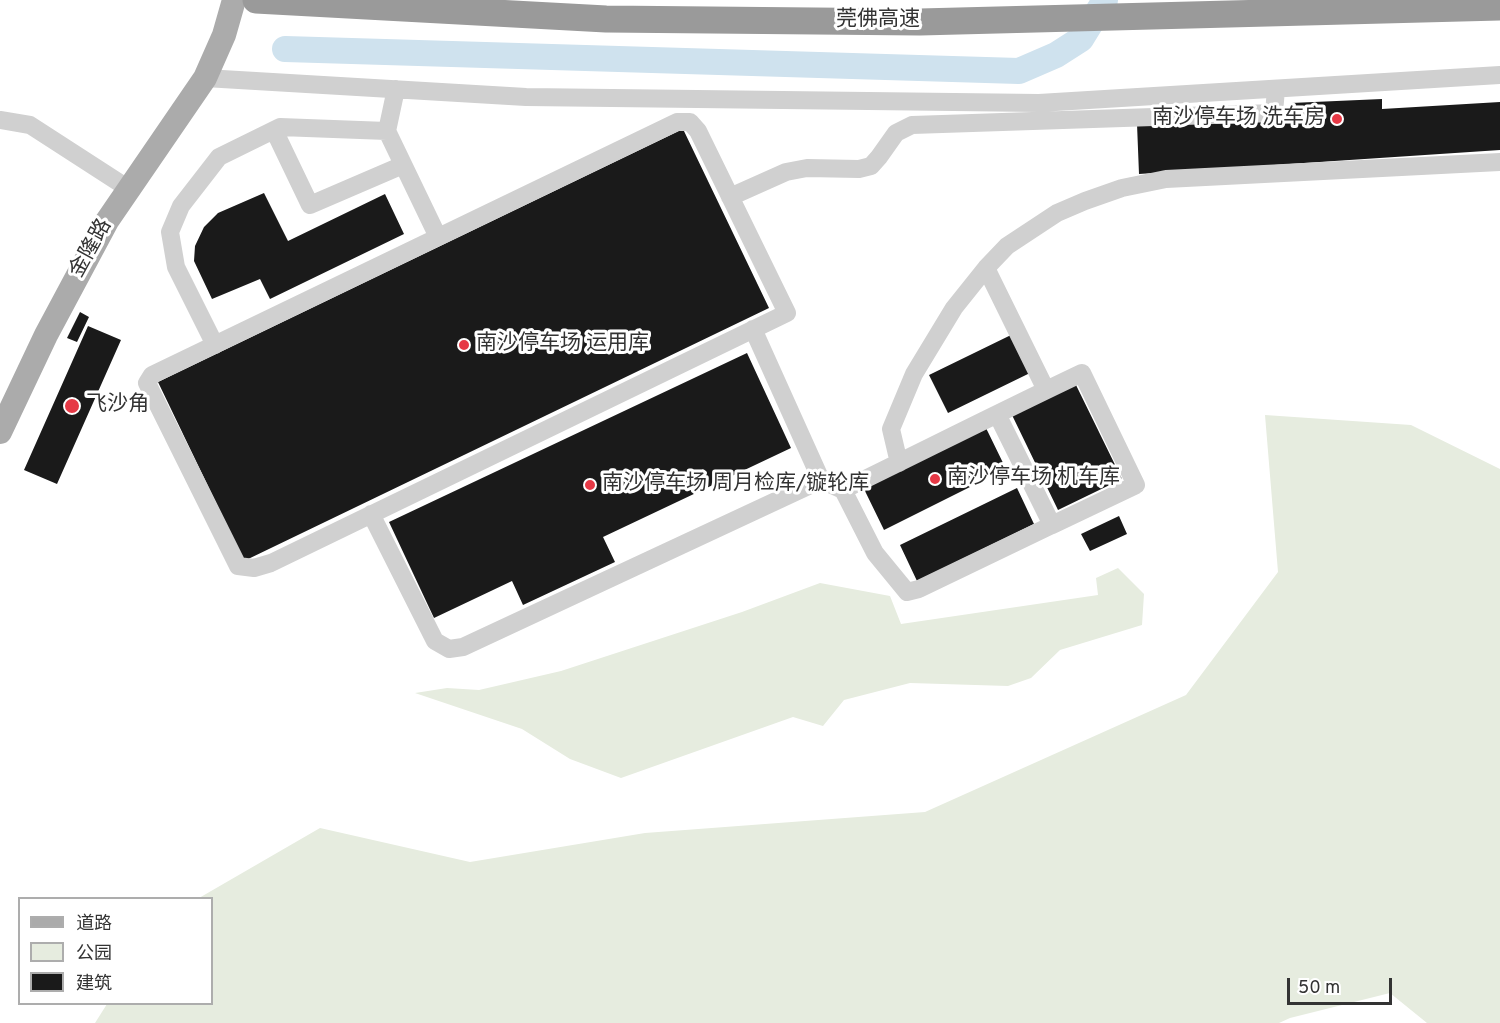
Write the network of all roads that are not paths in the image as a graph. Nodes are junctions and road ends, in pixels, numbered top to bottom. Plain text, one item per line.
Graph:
1 (234, 0) edge
2 (256, 0) edge
3 (1500, 7) edge
4 (1500, 75) edge
5 (205, 78) junction
6 (396, 89) junction
7 (1276, 89) junction
8 (0, 120) edge
9 (274, 129) junction
10 (387, 131) junction
11 (1500, 162) edge
12 (403, 165) junction
13 (129, 189) junction
14 (730, 197) junction
15 (438, 237) junction
16 (986, 268) junction
17 (753, 329) junction
18 (215, 345) junction
19 (1046, 390) junction
20 (997, 414) junction
21 (0, 432) edge
22 (898, 463) junction
23 (821, 480) junction
24 (843, 490) junction
25 (371, 514) junction
26 (1052, 525) junction

1 - 5 main road, 金隆路
2 - 3 highway, 莞佛高速, bridge
4 - 7 street
5 - 6 street
5 - 13 main road, 金隆路
6 - 7 street
6 - 10 street
7 - 14 street
8 - 13 street
9 - 10 street
9 - 12 street
9 - 18 street
10 - 12 street
11 - 16 street
12 - 15 street
13 - 21 main road, 金隆路
14 - 15 street
14 - 17 street
15 - 18 street
16 - 19 street
16 - 22 street
17 - 23 street
17 - 25 street
18 - 25 street
19 - 20 street
19 - 26 street
20 - 22 street
20 - 26 street
22 - 24 street
23 - 24 street
23 - 25 street
24 - 26 street

